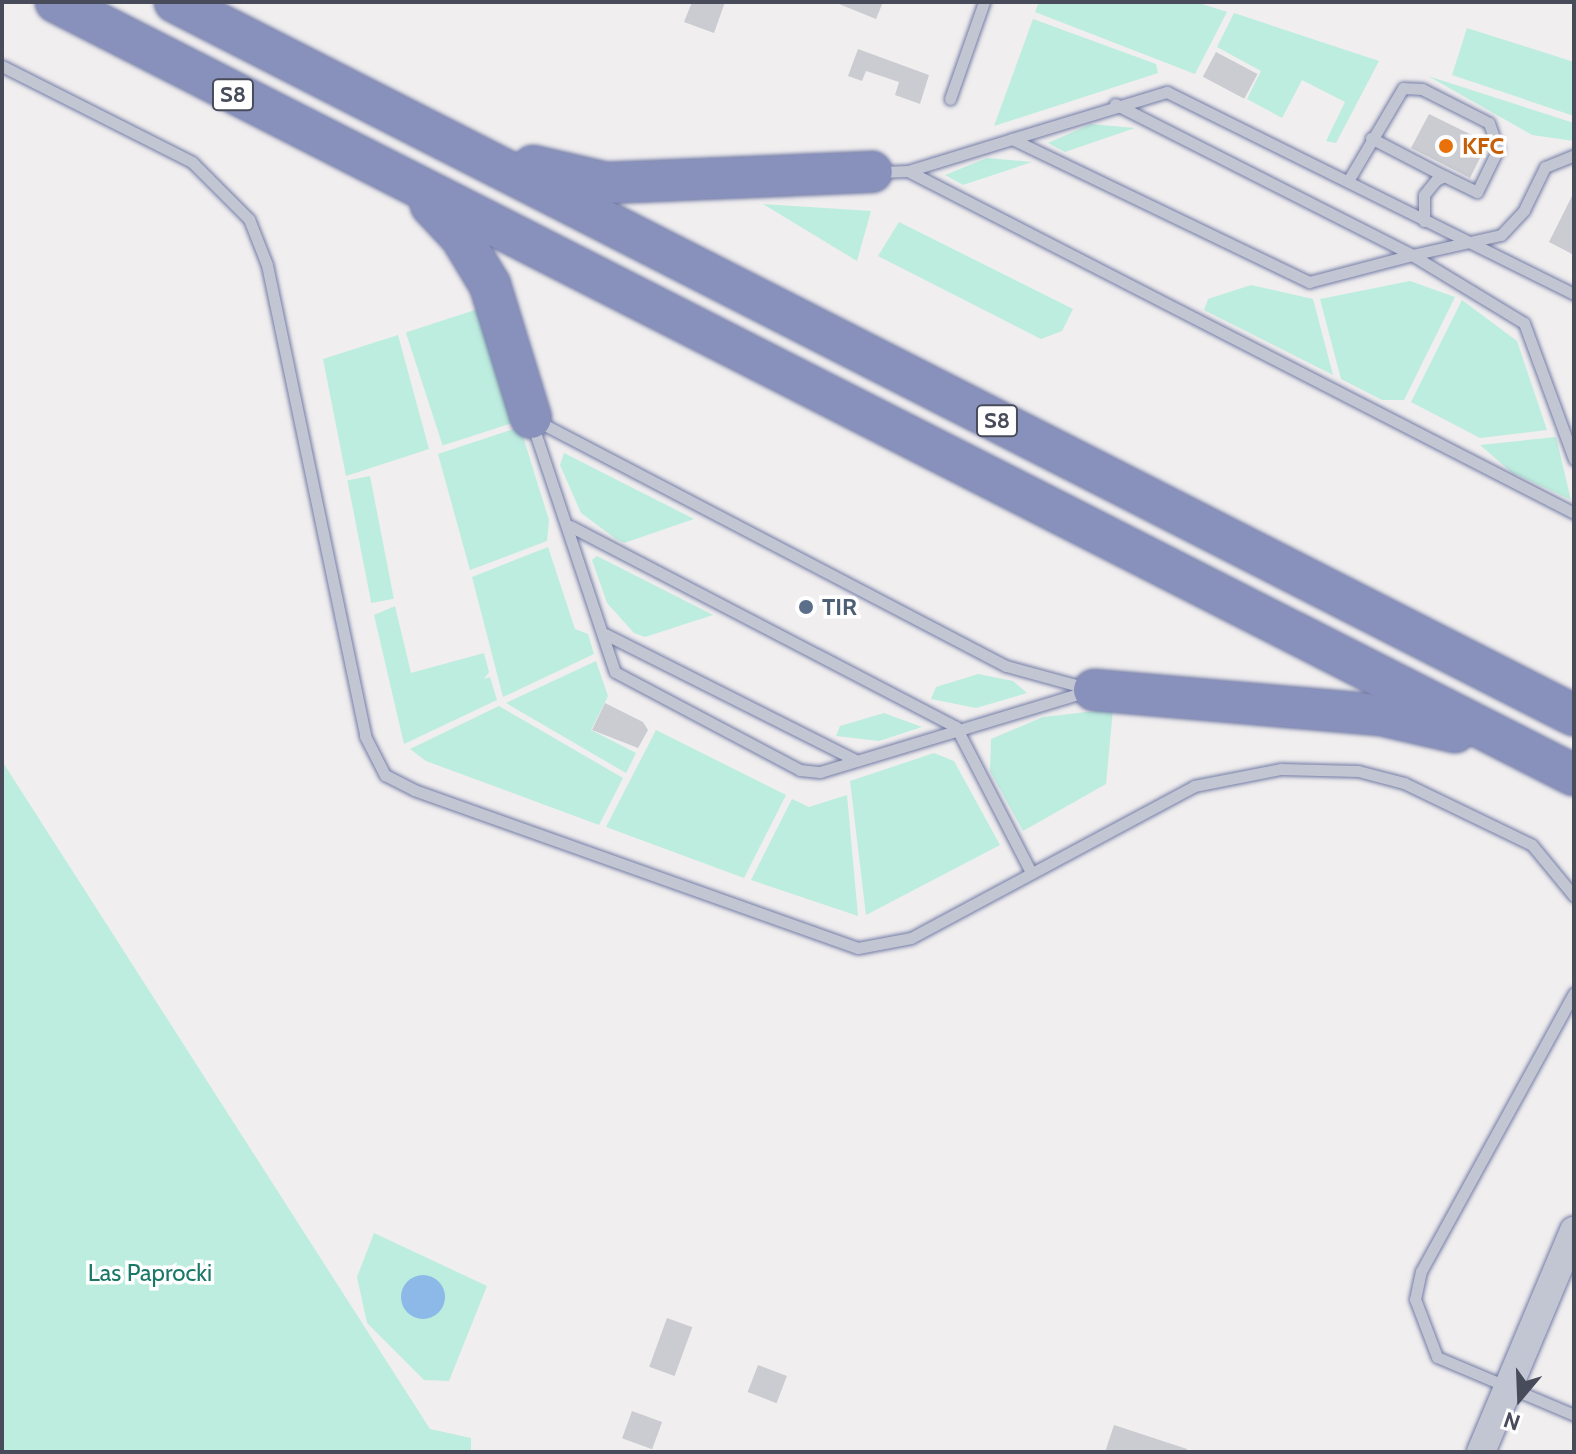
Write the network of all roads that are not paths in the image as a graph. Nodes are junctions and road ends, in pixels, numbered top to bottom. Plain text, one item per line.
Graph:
1 (56, 2) edge
2 (175, 2) edge
3 (984, 2) edge
4 (2, 66) edge
5 (950, 99) dead end
6 (1115, 104) junction
7 (419, 128) junction
8 (1371, 138) junction
9 (1012, 139) junction
10 (1574, 155) edge
11 (890, 171) junction
12 (1444, 176) junction
13 (1348, 181) junction
14 (411, 185) junction
15 (1424, 221) junction
16 (1467, 243) junction
17 (1412, 255) junction
18 (1574, 294) edge
19 (531, 418) junction
20 (1574, 459) edge
21 (1574, 513) edge
22 (570, 526) junction
23 (605, 634) junction
24 (1094, 690) junction
25 (1574, 715) edge
26 (956, 727) junction
27 (1524, 750) junction
28 (855, 760) junction
29 (1574, 775) edge
30 (1031, 872) junction
31 (1574, 896) edge
32 (1574, 993) edge
33 (1574, 1231) edge
34 (1506, 1391) junction
35 (1574, 1415) edge
36 (1481, 1452) edge

1 - 14 highway, S8
2 - 7 highway, S8
3 - 5 lane
4 - 30 lane
6 - 9 lane
6 - 13 lane
6 - 17 lane
7 - 11 highway
7 - 25 highway, S8
8 - 12 lane
8 - 12 lane
8 - 13 lane
9 - 11 lane
9 - 17 lane
10 - 16 lane
11 - 21 lane
12 - 15 lane
13 - 15 lane
14 - 19 highway
14 - 27 highway, S8
15 - 16 lane
16 - 17 lane
16 - 18 lane
17 - 20 lane
19 - 22 lane
19 - 24 lane
22 - 23 lane
22 - 26 lane
23 - 28 lane
23 - 28 lane
24 - 26 lane
24 - 27 highway
26 - 28 lane
26 - 30 lane
27 - 29 highway, S8
30 - 31 lane
32 - 34 lane
33 - 34 street
34 - 35 lane
34 - 36 street

